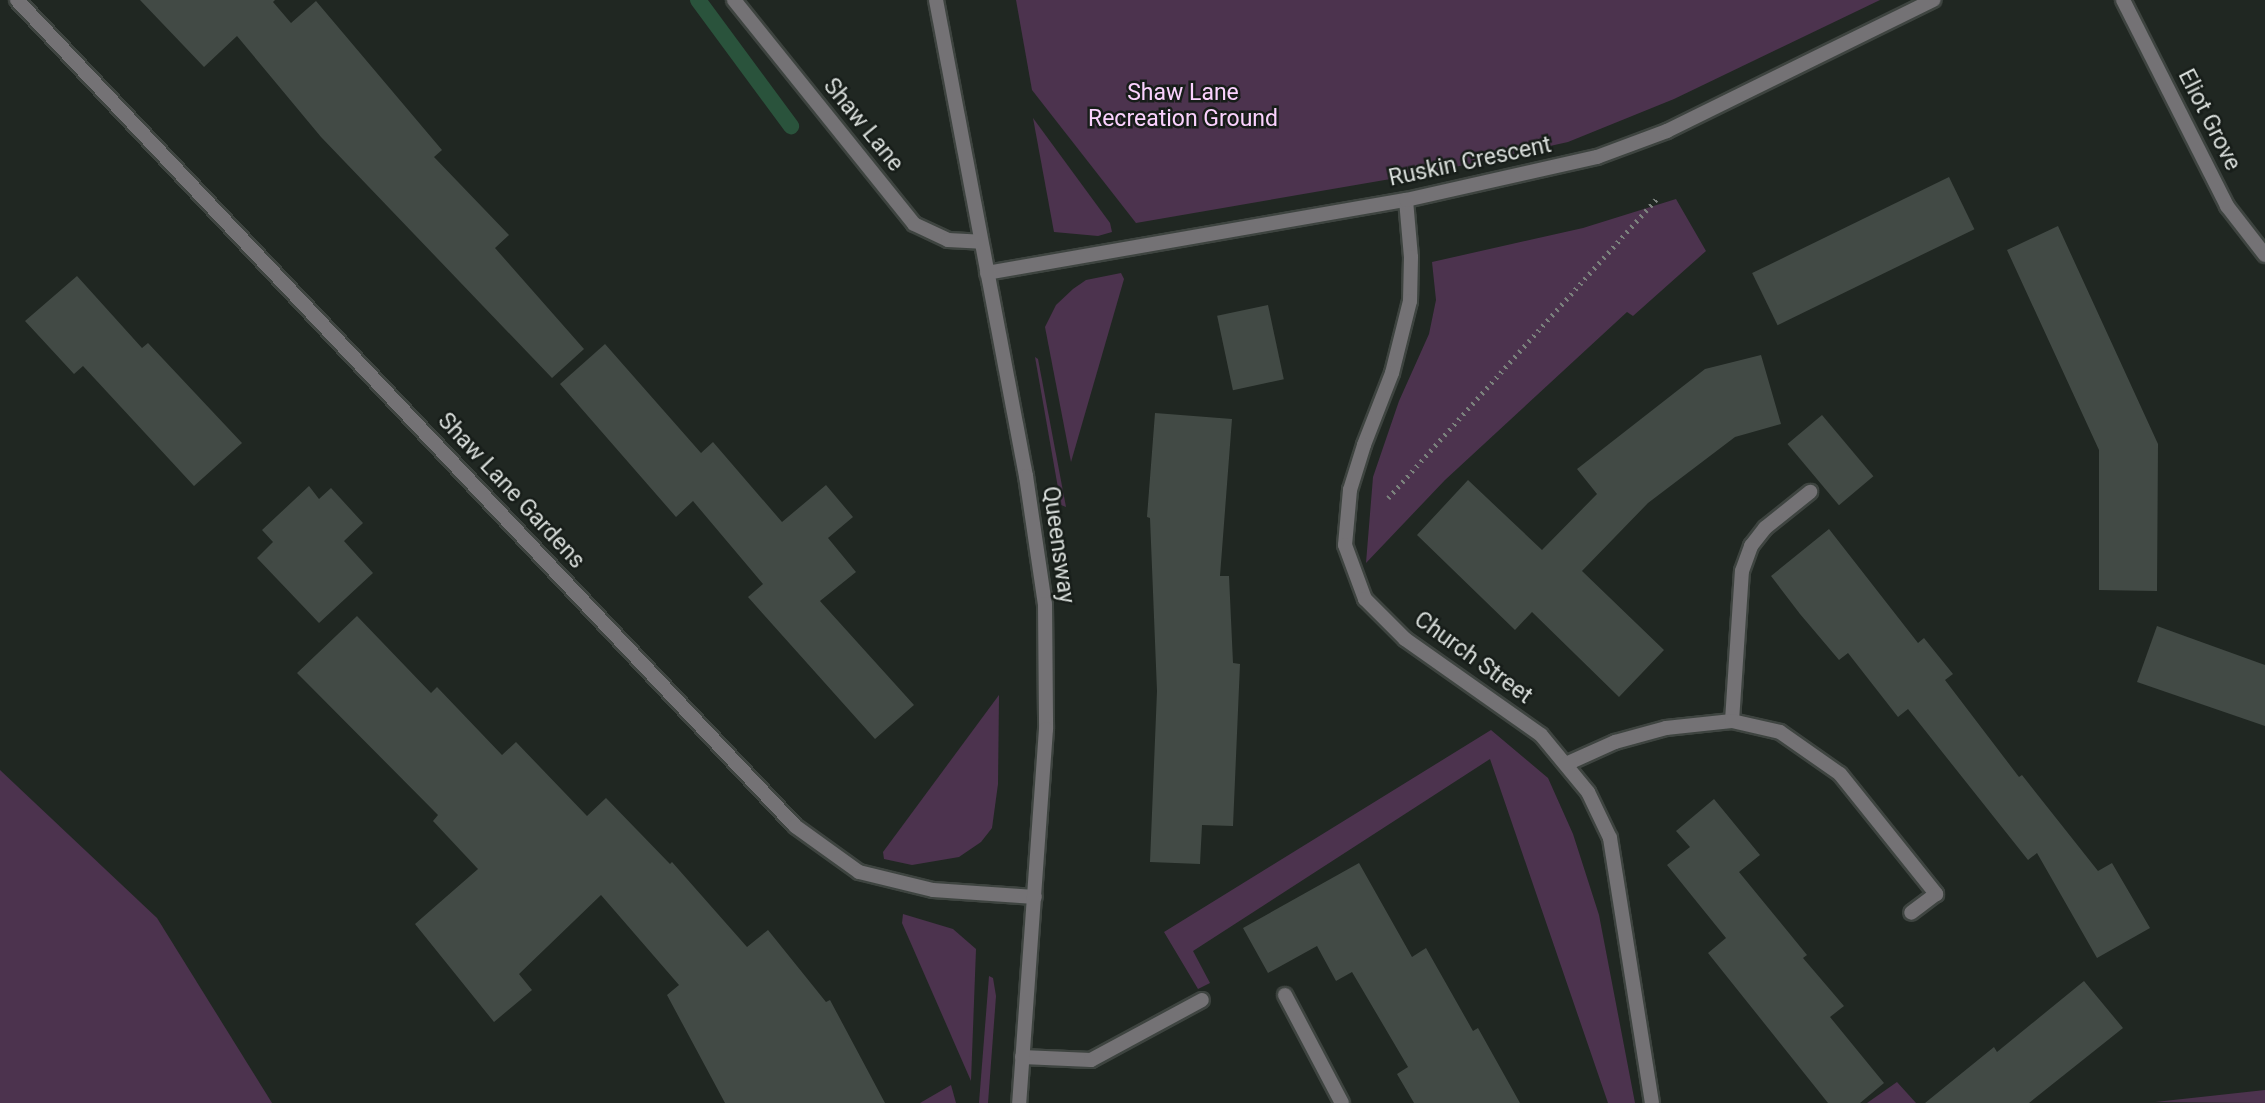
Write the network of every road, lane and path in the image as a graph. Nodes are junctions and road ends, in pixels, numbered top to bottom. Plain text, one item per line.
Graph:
1 (17, 0) edge
2 (734, 0) edge
3 (936, 0) edge
4 (1933, 0) edge
5 (2123, 0) edge
6 (1658, 197) dead end
7 (1406, 200) junction
8 (981, 242) junction
9 (2265, 255) edge
10 (987, 273) junction
11 (1810, 492) dead end
12 (1345, 545) junction
13 (1732, 721) junction
14 (1566, 764) junction
15 (1035, 897) junction
16 (1911, 913) dead end
17 (1285, 995) dead end
18 (1202, 1000) dead end
19 (1022, 1057) junction
20 (1019, 1103) edge
21 (1342, 1103) edge
22 (1652, 1103) edge

1 - 15 street, Shaw Lane Gardens
2 - 8 street, Shaw Lane
3 - 8 street, Queensway
4 - 7 street, Ruskin Crescent
5 - 9 street, Eliot Grove
6 - 12 path
7 - 10 street, Ruskin Crescent
7 - 12 street, Church Street
8 - 10 street, Queensway
10 - 15 street, Queensway
11 - 13 street
12 - 14 street, Church Street
13 - 14 street
13 - 16 street
14 - 22 street, Church Street
15 - 19 street, Queensway
17 - 21 street
18 - 19 street
19 - 20 street, Queensway

